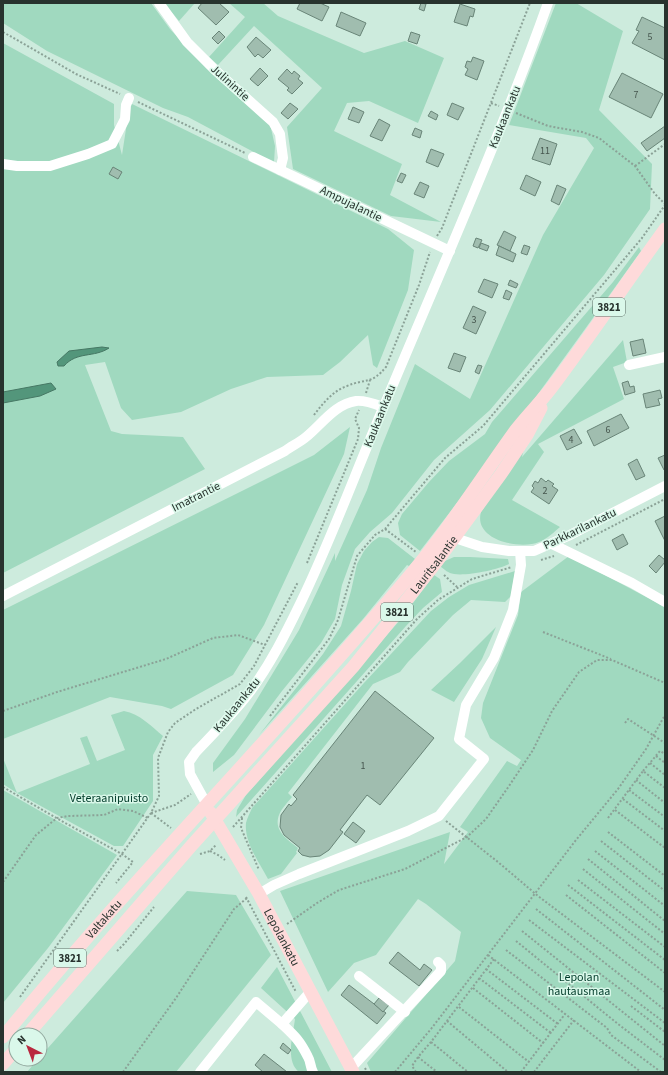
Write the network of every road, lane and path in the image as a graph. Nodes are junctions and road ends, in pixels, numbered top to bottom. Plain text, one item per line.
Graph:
1 (158, 3) edge
2 (530, 3) edge
3 (548, 3) edge
4 (129, 98) dead end
5 (491, 103) junction
6 (508, 110) junction
7 (665, 144) edge
8 (253, 157) dead end
9 (3, 164) edge
10 (635, 166) junction
11 (280, 170) junction
12 (665, 205) edge
13 (665, 229) edge
14 (433, 243) junction
15 (450, 251) junction
16 (665, 357) edge
17 (629, 365) dead end
18 (370, 380) junction
19 (363, 401) junction
20 (383, 407) junction
21 (312, 418) dead end
22 (665, 486) edge
23 (665, 499) edge
24 (385, 529) junction
25 (448, 535) junction
26 (552, 544) junction
27 (566, 550) junction
28 (520, 551) junction
29 (416, 553) dead end
30 (521, 565) junction
31 (305, 567) dead end
32 (444, 575) dead end
33 (299, 581) dead end
34 (457, 587) junction
35 (3, 596) edge
36 (665, 602) edge
37 (543, 632) dead end
38 (265, 646) junction
39 (612, 660) junction
40 (665, 683) edge
41 (3, 711) edge
42 (665, 715) edge
43 (268, 718) dead end
44 (625, 723) dead end
45 (653, 736) junction
46 (665, 743) edge
47 (665, 754) edge
48 (656, 756) junction
49 (650, 763) junction
50 (665, 763) edge
51 (643, 771) junction
52 (665, 775) edge
53 (636, 780) junction
54 (3, 787) edge
55 (665, 788) edge
56 (198, 790) junction
57 (629, 790) junction
58 (622, 799) junction
59 (665, 803) edge
60 (207, 805) junction
61 (614, 810) junction
62 (151, 813) junction
63 (439, 816) junction
64 (665, 817) edge
65 (57, 818) junction
66 (148, 818) junction
67 (608, 818) dead end
68 (216, 820) junction
69 (665, 830) edge
70 (608, 832) dead end
71 (225, 836) junction
72 (467, 837) junction
73 (601, 841) dead end
74 (665, 848) edge
75 (210, 851) junction
76 (595, 851) dead end
77 (122, 854) junction
78 (196, 856) dead end
79 (588, 859) dead end
80 (227, 864) dead end
81 (583, 869) dead end
82 (665, 876) edge
83 (526, 880) dead end
84 (578, 880) dead end
85 (3, 882) edge
86 (116, 883) dead end
87 (524, 883) junction
88 (568, 885) dead end
89 (665, 891) edge
90 (244, 893) dead end
91 (535, 893) junction
92 (566, 895) dead end
93 (253, 896) junction
94 (158, 902) dead end
95 (665, 906) edge
96 (536, 909) dead end
97 (529, 920) dead end
98 (665, 921) edge
99 (277, 930) junction
100 (522, 931) dead end
101 (665, 934) edge
102 (516, 941) dead end
103 (665, 946) edge
104 (506, 950) dead end
105 (114, 953) dead end
106 (488, 955) junction
107 (494, 959) junction
108 (665, 960) edge
109 (438, 962) dead end
110 (486, 969) junction
111 (665, 973) edge
112 (359, 976) dead end
113 (479, 978) junction
114 (473, 988) junction
115 (665, 992) edge
116 (306, 996) junction
117 (17, 1001) dead end
118 (631, 1006) dead end
119 (458, 1007) junction
120 (665, 1010) edge
121 (405, 1012) junction
122 (565, 1014) junction
123 (574, 1020) junction
124 (447, 1021) junction
125 (282, 1024) junction
126 (558, 1024) junction
127 (665, 1024) edge
128 (34, 1027) edge
129 (665, 1032) edge
130 (551, 1033) junction
131 (3, 1037) edge
132 (431, 1042) junction
133 (543, 1043) junction
134 (665, 1046) edge
135 (418, 1057) junction
136 (665, 1060) edge
137 (529, 1062) junction
138 (352, 1070) edge
139 (123, 1072) edge
140 (200, 1072) edge
141 (313, 1072) edge
142 (395, 1072) edge
143 (416, 1072) edge
144 (437, 1072) edge
145 (468, 1072) edge
146 (508, 1072) edge
147 (521, 1072) edge
148 (534, 1072) edge
149 (641, 1072) edge
150 (661, 1072) edge

1 - 11 street, Julinintie
2 - 5 path
3 - 6 street, Kaukaankatu
4 - 9 street
5 - 6 path
5 - 14 path
6 - 10 path
6 - 15 street, Kaukaankatu
7 - 10 path
8 - 11 street, Ampujalantie
10 - 12 path
11 - 14 street, Ampujalantie
12 - 24 path
13 - 25 main road, Lauritsalantie / 3821
14 - 15 street, Ampujalantie
14 - 18 path
15 - 20 street, Kaukaankatu
16 - 17 street
18 - 19 path
18 - 21 path
19 - 20 street, Imatrantie
19 - 31 path
19 - 35 street, Imatrantie
20 - 56 street, Kaukaankatu
22 - 26 street, Parkkarilankatu
23 - 27 path
24 - 29 path
24 - 43 path
25 - 28 street, Parkkarilankatu
25 - 60 main road, Lauritsalantie / 3821
25 - 68 main road, Lauritsalantie / 3821
26 - 27 street
26 - 28 street, Parkkarilankatu
27 - 30 path
27 - 36 street
28 - 30 street
30 - 34 path
30 - 63 street
32 - 34 path
33 - 38 path
34 - 71 path
37 - 39 path
38 - 41 path
38 - 62 path
39 - 40 path
39 - 72 path
42 - 45 path
44 - 45 path
45 - 46 path
45 - 91 path
47 - 48 path
48 - 49 path
48 - 50 path
49 - 51 path
49 - 52 path
51 - 53 path
51 - 55 path
53 - 57 path
53 - 59 path
54 - 65 path
56 - 60 street, Kaukaankatu
56 - 62 path
57 - 58 path
57 - 64 path
58 - 61 path
58 - 69 path
60 - 68 main road, Lepolankatu
60 - 131 main road, Valtakatu / 3821
61 - 67 path
61 - 74 path
62 - 66 path
63 - 72 path
63 - 93 street
65 - 66 path
65 - 77 path
65 - 85 path
66 - 77 path
68 - 71 main road, Lepolankatu
68 - 128 main road, Valtakatu / 3821
70 - 82 path
71 - 75 path
71 - 93 main road, Lepolankatu
72 - 87 path
72 - 99 path
73 - 89 path
75 - 78 path
75 - 80 path
76 - 95 path
77 - 86 path
77 - 117 path
79 - 98 path
81 - 101 path
83 - 87 path
84 - 103 path
87 - 91 path
88 - 108 path
90 - 93 path
91 - 106 path
91 - 115 path
92 - 111 path
93 - 99 main road, Lepolankatu
93 - 116 path
93 - 139 path
94 - 105 path
96 - 120 path
97 - 127 path
99 - 116 main road, Lepolankatu
100 - 134 path
102 - 136 path
104 - 150 path
106 - 107 path
106 - 142 path
107 - 110 path
107 - 122 path
109 - 121 street
110 - 113 path
110 - 126 path
112 - 121 street
113 - 114 path
113 - 130 path
114 - 119 path
114 - 133 path
116 - 125 street
116 - 138 main road, Lepolankatu
118 - 129 path
119 - 124 path
119 - 137 path
121 - 138 street
122 - 123 path
122 - 126 path
123 - 148 path
123 - 149 path
124 - 132 path
124 - 146 path
125 - 140 street
125 - 141 street
126 - 130 path
130 - 133 path
132 - 135 path
132 - 145 path
133 - 137 path
135 - 143 path
135 - 144 path
137 - 147 path

